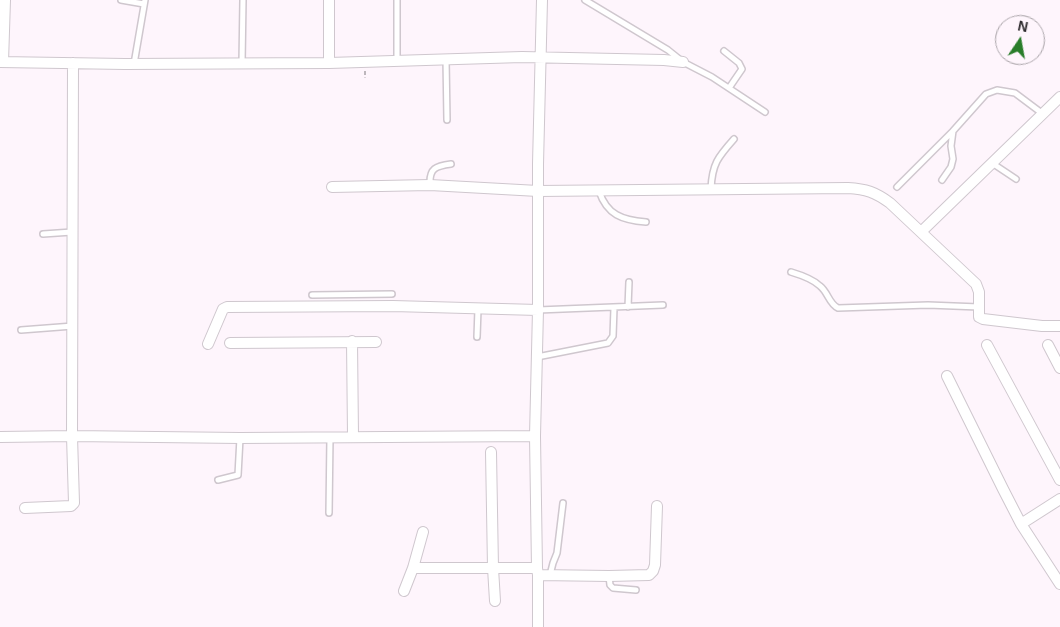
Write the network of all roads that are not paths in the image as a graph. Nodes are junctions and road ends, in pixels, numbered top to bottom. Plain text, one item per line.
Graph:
1 (5, 0) edge
2 (121, 0) edge
3 (243, 0) edge
4 (329, 0) edge
5 (396, 0) edge
6 (542, 0) edge
7 (585, 0) edge
8 (144, 2) edge
9 (724, 51) dead end
10 (542, 58) junction
11 (446, 59) junction
12 (396, 60) junction
13 (1, 62) edge
14 (683, 62) junction
15 (73, 63) junction
16 (242, 63) junction
17 (330, 63) junction
18 (134, 64) junction
19 (729, 88) junction
20 (1060, 97) edge
21 (766, 112) dead end
22 (1043, 114) junction
23 (446, 120) dead end
24 (953, 131) junction
25 (734, 139) dead end
26 (992, 163) junction
27 (451, 164) dead end
28 (1016, 179) dead end
29 (942, 180) dead end
30 (430, 186) junction
31 (332, 187) dead end
32 (896, 187) dead end
33 (711, 189) junction
34 (599, 190) junction
35 (538, 191) junction
36 (646, 222) dead end
37 (73, 232) junction
38 (921, 232) junction
39 (43, 234) dead end
40 (791, 272) dead end
41 (629, 282) dead end
42 (365, 294) junction
43 (392, 294) dead end
44 (312, 295) dead end
45 (663, 305) dead end
46 (365, 306) junction
47 (628, 307) junction
48 (978, 307) junction
49 (478, 308) junction
50 (614, 308) junction
51 (538, 310) junction
52 (73, 326) junction
53 (1060, 326) edge
54 (22, 330) dead end
55 (477, 337) dead end
56 (352, 341) junction
57 (376, 342) dead end
58 (230, 343) dead end
59 (208, 344) dead end
60 (987, 345) dead end
61 (1048, 345) dead end
62 (537, 358) junction
63 (1060, 368) edge
64 (947, 376) dead end
65 (72, 436) junction
66 (330, 436) junction
67 (353, 436) junction
68 (535, 436) junction
69 (0, 437) edge
70 (240, 438) junction
71 (491, 452) dead end
72 (218, 480) dead end
73 (1060, 480) edge
74 (1060, 499) edge
75 (563, 503) dead end
76 (657, 506) dead end
77 (25, 508) dead end
78 (330, 513) dead end
79 (1021, 524) junction
80 (423, 532) dead end
81 (413, 568) junction
82 (493, 568) junction
83 (537, 572) junction
84 (550, 575) junction
85 (609, 576) junction
86 (1060, 584) edge
87 (636, 590) dead end
88 (404, 591) dead end
89 (495, 601) dead end
90 (538, 627) edge

1 - 13 street
2 - 8 lane
3 - 16 lane
4 - 17 street
5 - 12 lane
6 - 10 street
7 - 14 lane
8 - 18 lane
9 - 19 lane
10 - 11 street
10 - 14 street
10 - 35 street
11 - 12 street
11 - 23 lane
12 - 17 street
13 - 15 street
14 - 19 lane
15 - 18 street
15 - 37 street
16 - 17 street
16 - 18 street
19 - 21 lane
20 - 22 street
22 - 24 lane
22 - 26 street
24 - 29 lane
24 - 32 lane
25 - 33 lane
26 - 28 lane
26 - 38 street
27 - 30 lane
30 - 31 street
30 - 35 street
33 - 34 street
33 - 38 street
34 - 35 street
34 - 36 lane
35 - 51 street
37 - 39 lane
37 - 52 street
38 - 48 street
40 - 48 lane
41 - 47 lane
42 - 43 lane
42 - 44 lane
42 - 46 lane
45 - 47 lane
46 - 49 street
46 - 59 street
47 - 50 lane
48 - 53 street
49 - 51 street
49 - 55 lane
50 - 51 lane
50 - 62 lane
51 - 62 street
52 - 54 lane
52 - 65 street
56 - 57 street
56 - 58 street
56 - 67 street
60 - 73 street
61 - 63 street
62 - 68 street
64 - 79 street
65 - 69 street
65 - 70 street
65 - 77 street
66 - 67 street
66 - 70 street
66 - 78 lane
67 - 68 street
68 - 83 street
70 - 72 lane
71 - 82 street
74 - 79 street
75 - 84 lane
76 - 85 street
79 - 86 street
80 - 81 street
81 - 82 street
81 - 88 street
82 - 83 street
82 - 89 street
83 - 84 street
83 - 90 street
84 - 85 street
85 - 87 lane

